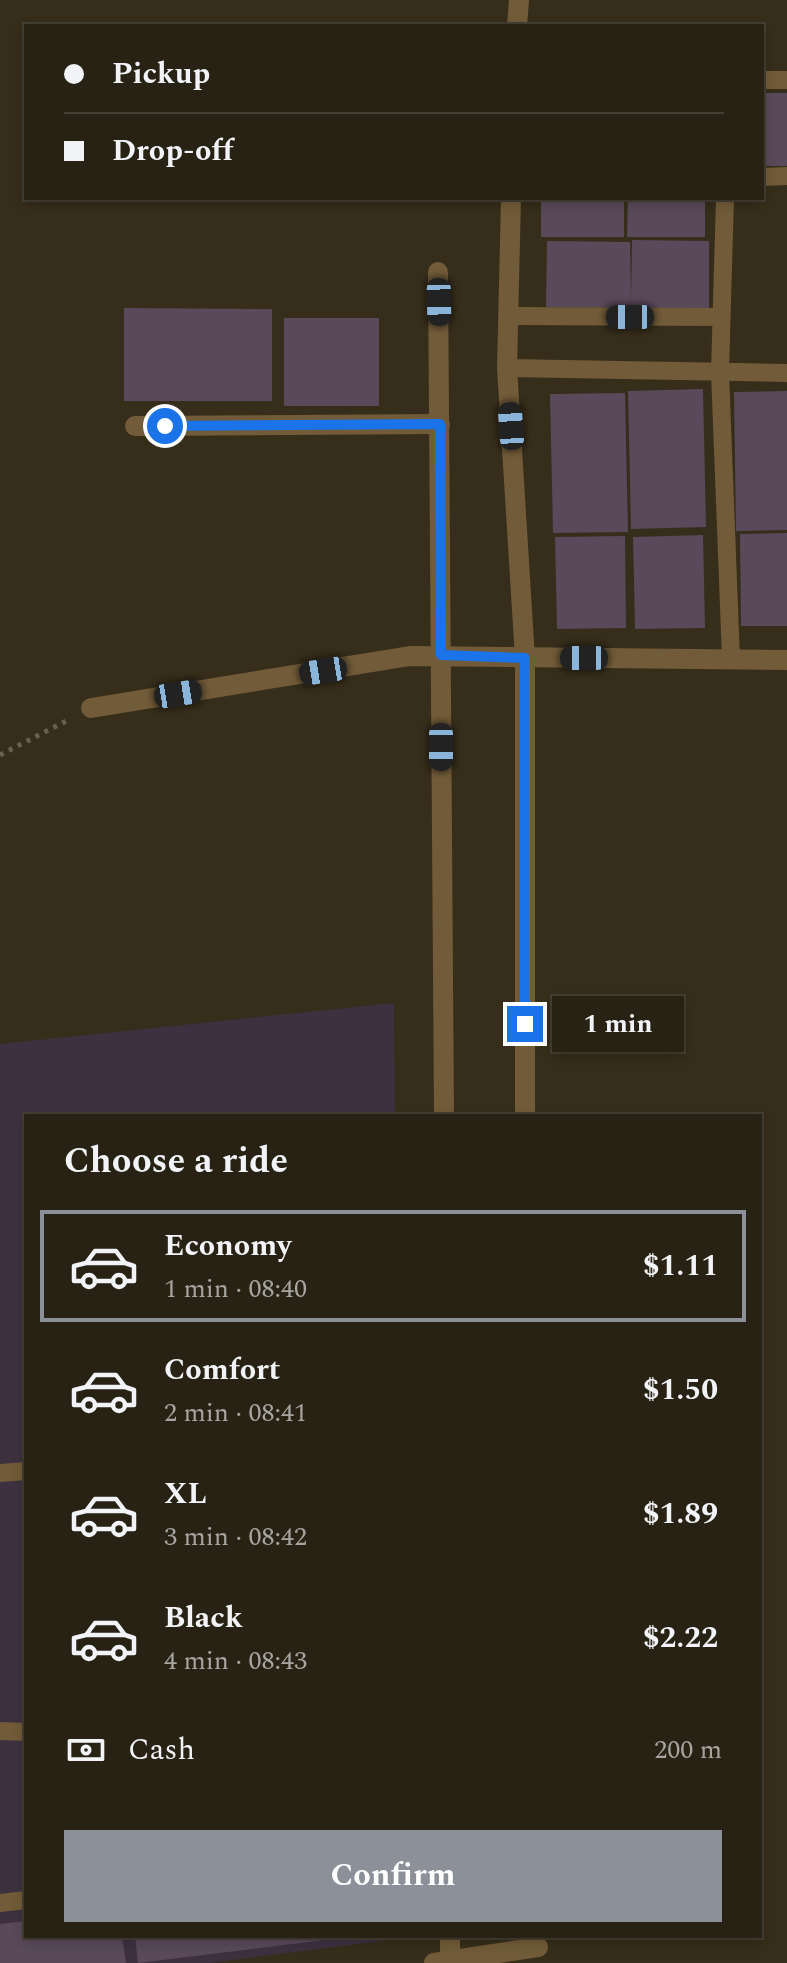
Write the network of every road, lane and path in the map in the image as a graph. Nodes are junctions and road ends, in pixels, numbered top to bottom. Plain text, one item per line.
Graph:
1 (519, 0) edge
2 (517, 24) edge
3 (764, 80) edge
4 (787, 80) edge
5 (787, 176) edge
6 (764, 177) edge
7 (511, 200) edge
8 (725, 200) edge
9 (438, 272) dead end
10 (510, 316) junction
11 (721, 317) junction
12 (507, 368) junction
13 (720, 372) junction
14 (787, 373) edge
15 (440, 424) junction
16 (135, 426) dead end
17 (448, 655) junction
18 (519, 657) junction
19 (731, 659) junction
20 (787, 660) edge
21 (91, 708) joint
22 (0, 755) edge
23 (444, 1114) edge
24 (525, 1114) edge
25 (24, 1471) edge
26 (0, 1473) edge
27 (0, 1731) edge
28 (24, 1732) edge
29 (24, 1900) edge
30 (0, 1903) edge
31 (450, 1938) edge
32 (538, 1949) edge
33 (449, 1961) edge

1 - 2 street
3 - 4 lane
5 - 6 lane
7 - 10 street
8 - 11 lane
9 - 15 street
10 - 11 lane
10 - 12 street
11 - 13 lane
12 - 13 lane
12 - 18 street
13 - 14 lane
13 - 19 lane
15 - 16 street
15 - 17 street
17 - 18 street
17 - 21 street
17 - 23 street
18 - 19 street
18 - 24 street
19 - 20 street
21 - 22 path
25 - 26 lane
27 - 28 lane
29 - 30 lane
31 - 33 street
32 - 33 street

